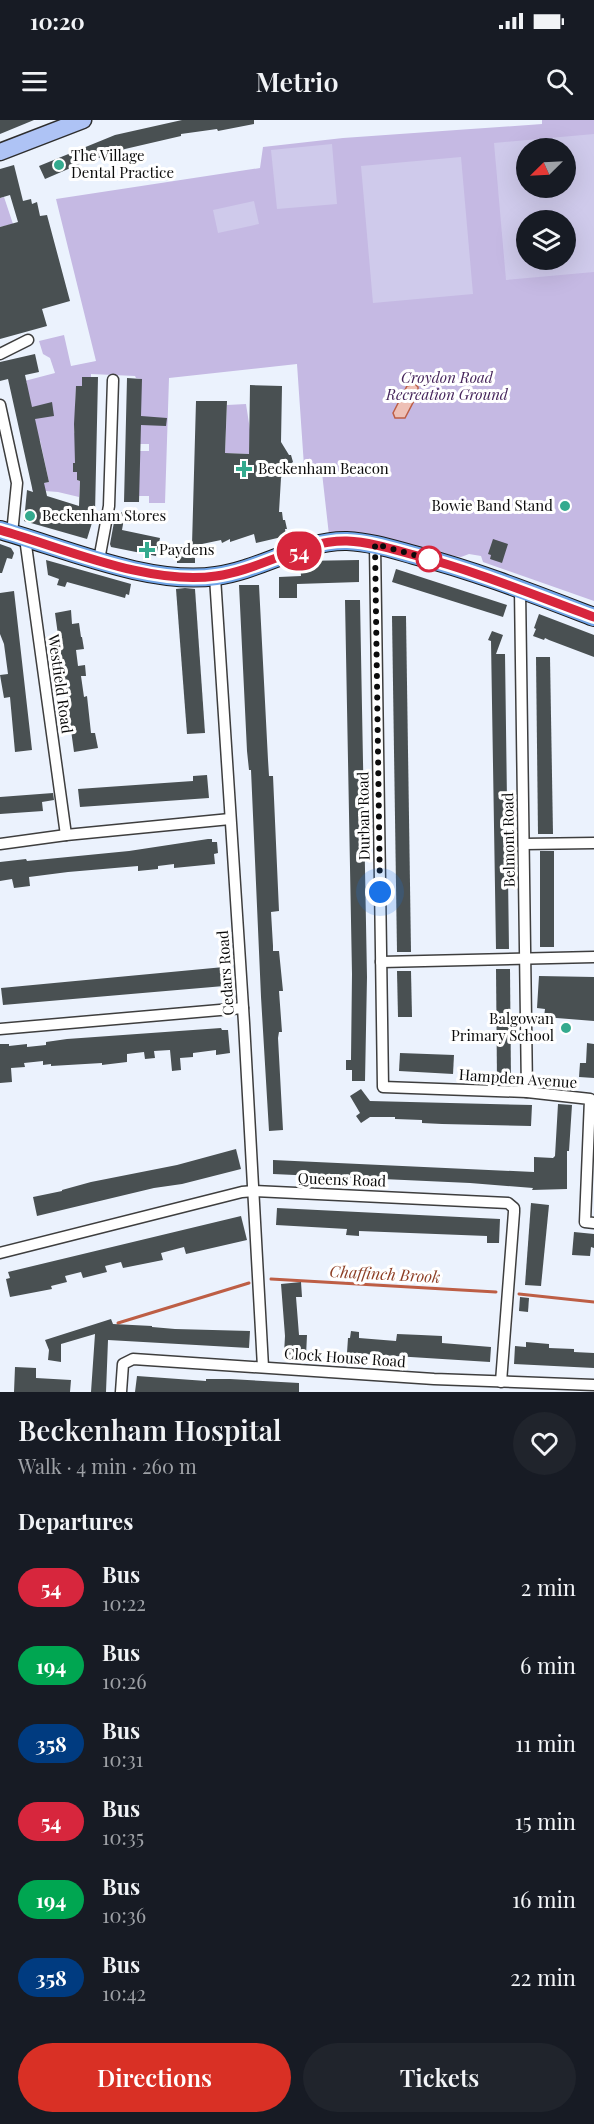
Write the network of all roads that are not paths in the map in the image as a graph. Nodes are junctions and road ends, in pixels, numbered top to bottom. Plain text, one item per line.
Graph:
1 (83, 120) edge
2 (0, 152) edge
3 (28, 340) dead end
4 (0, 354) edge
5 (112, 380) dead end
6 (0, 405) edge
7 (12, 534) edge
8 (375, 544) junction
9 (99, 560) junction
10 (215, 577) junction
11 (520, 589) junction
12 (594, 617) edge
13 (230, 819) junction
14 (66, 835) junction
15 (0, 843) edge
16 (594, 843) edge
17 (524, 844) junction
18 (594, 957) edge
19 (525, 958) junction
20 (381, 962) junction
21 (243, 1008) junction
22 (0, 1029) edge
23 (383, 1087) joint
24 (527, 1092) junction
25 (254, 1191) junction
26 (594, 1223) edge
27 (0, 1253) edge
28 (263, 1367) junction
29 (501, 1382) junction
30 (594, 1385) edge
31 (121, 1392) edge

1 - 2 street
3 - 4 street
5 - 9 street
6 - 7 street, Westfield Road
7 - 9 main road
7 - 14 street, Westfield Road
8 - 10 main road
8 - 11 main road
8 - 20 street, Durban Road
9 - 10 main road
10 - 13 street, Cedars Road
11 - 12 main road
11 - 17 street, Belmont Road
13 - 14 street
13 - 21 street, Cedars Road
14 - 15 street
16 - 17 street
17 - 19 street, Belmont Road
18 - 19 street
19 - 20 street
19 - 24 street, Belmont Road
20 - 23 street, Durban Road
21 - 22 street
21 - 25 street, Cedars Road
23 - 24 street, Hampden Avenue
24 - 26 street, Hampden Avenue
25 - 27 street, Queens Road
25 - 28 street, Cedars Road
25 - 29 street, Queens Road
28 - 29 street, Clock House Road
28 - 31 street, Clock House Road
29 - 30 street, Clock House Road

